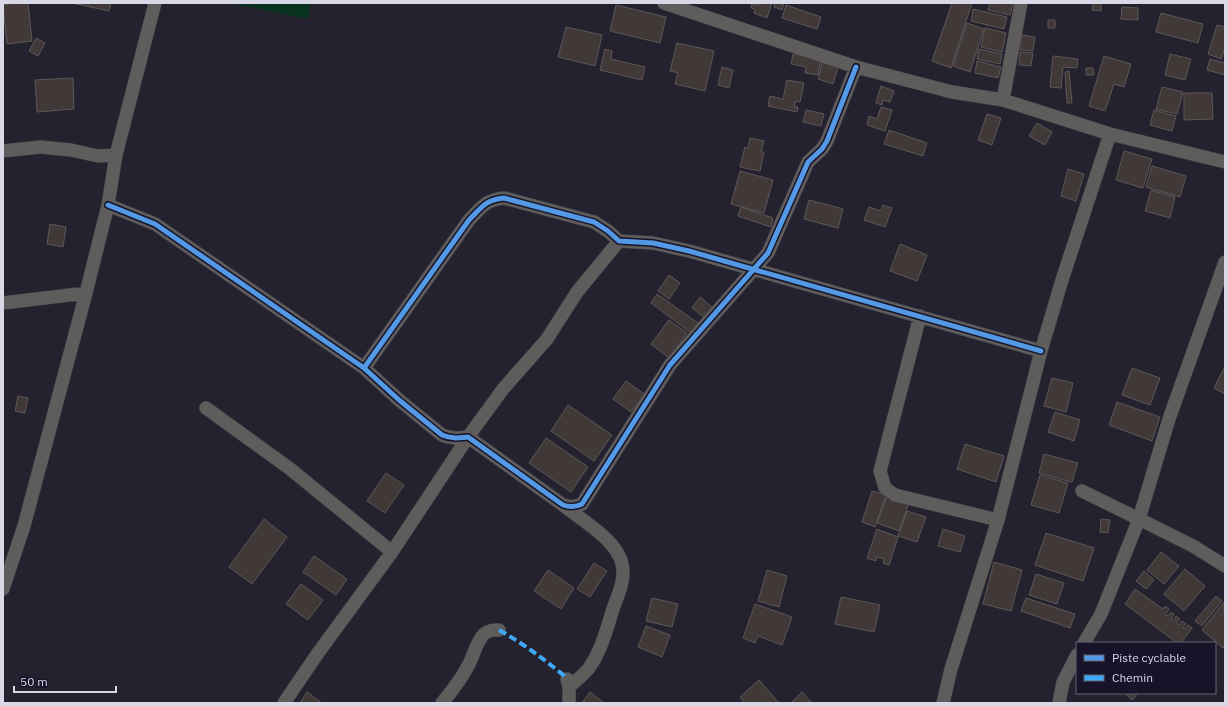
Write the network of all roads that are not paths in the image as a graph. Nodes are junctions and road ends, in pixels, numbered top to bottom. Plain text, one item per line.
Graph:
1 (155, 3) edge
2 (664, 3) edge
3 (1021, 3) edge
4 (856, 68) junction
5 (1003, 100) junction
6 (1110, 134) junction
7 (3, 151) edge
8 (116, 155) junction
9 (1225, 162) edge
10 (108, 205) junction
11 (619, 241) junction
12 (1225, 262) edge
13 (755, 269) junction
14 (86, 294) junction
15 (3, 303) edge
16 (920, 316) junction
17 (1041, 351) junction
18 (364, 368) junction
19 (206, 408) dead end
20 (468, 437) junction
21 (1082, 491) dead end
22 (563, 505) junction
23 (1139, 519) junction
24 (998, 520) junction
25 (392, 552) junction
26 (1225, 566) edge
27 (3, 589) edge
28 (499, 630) dead end
29 (1085, 642) edge
30 (1076, 657) edge
31 (284, 703) edge
32 (442, 703) edge
33 (569, 703) edge
34 (943, 703) edge
35 (1059, 703) edge

1 - 8 street
2 - 4 street
3 - 5 street
4 - 5 street
4 - 13 street
5 - 6 street
6 - 9 street
6 - 17 street
7 - 8 street
8 - 10 street
10 - 14 street
10 - 18 street
11 - 13 street
11 - 18 street
11 - 20 street
12 - 23 street
13 - 16 street
13 - 22 street
14 - 15 street
14 - 27 street
16 - 17 street
16 - 24 street
17 - 24 street
18 - 20 street
19 - 25 street
20 - 22 street
20 - 25 street
21 - 23 street
22 - 33 street
23 - 26 street
23 - 29 street
24 - 34 street
25 - 31 street
28 - 32 street
30 - 35 street

